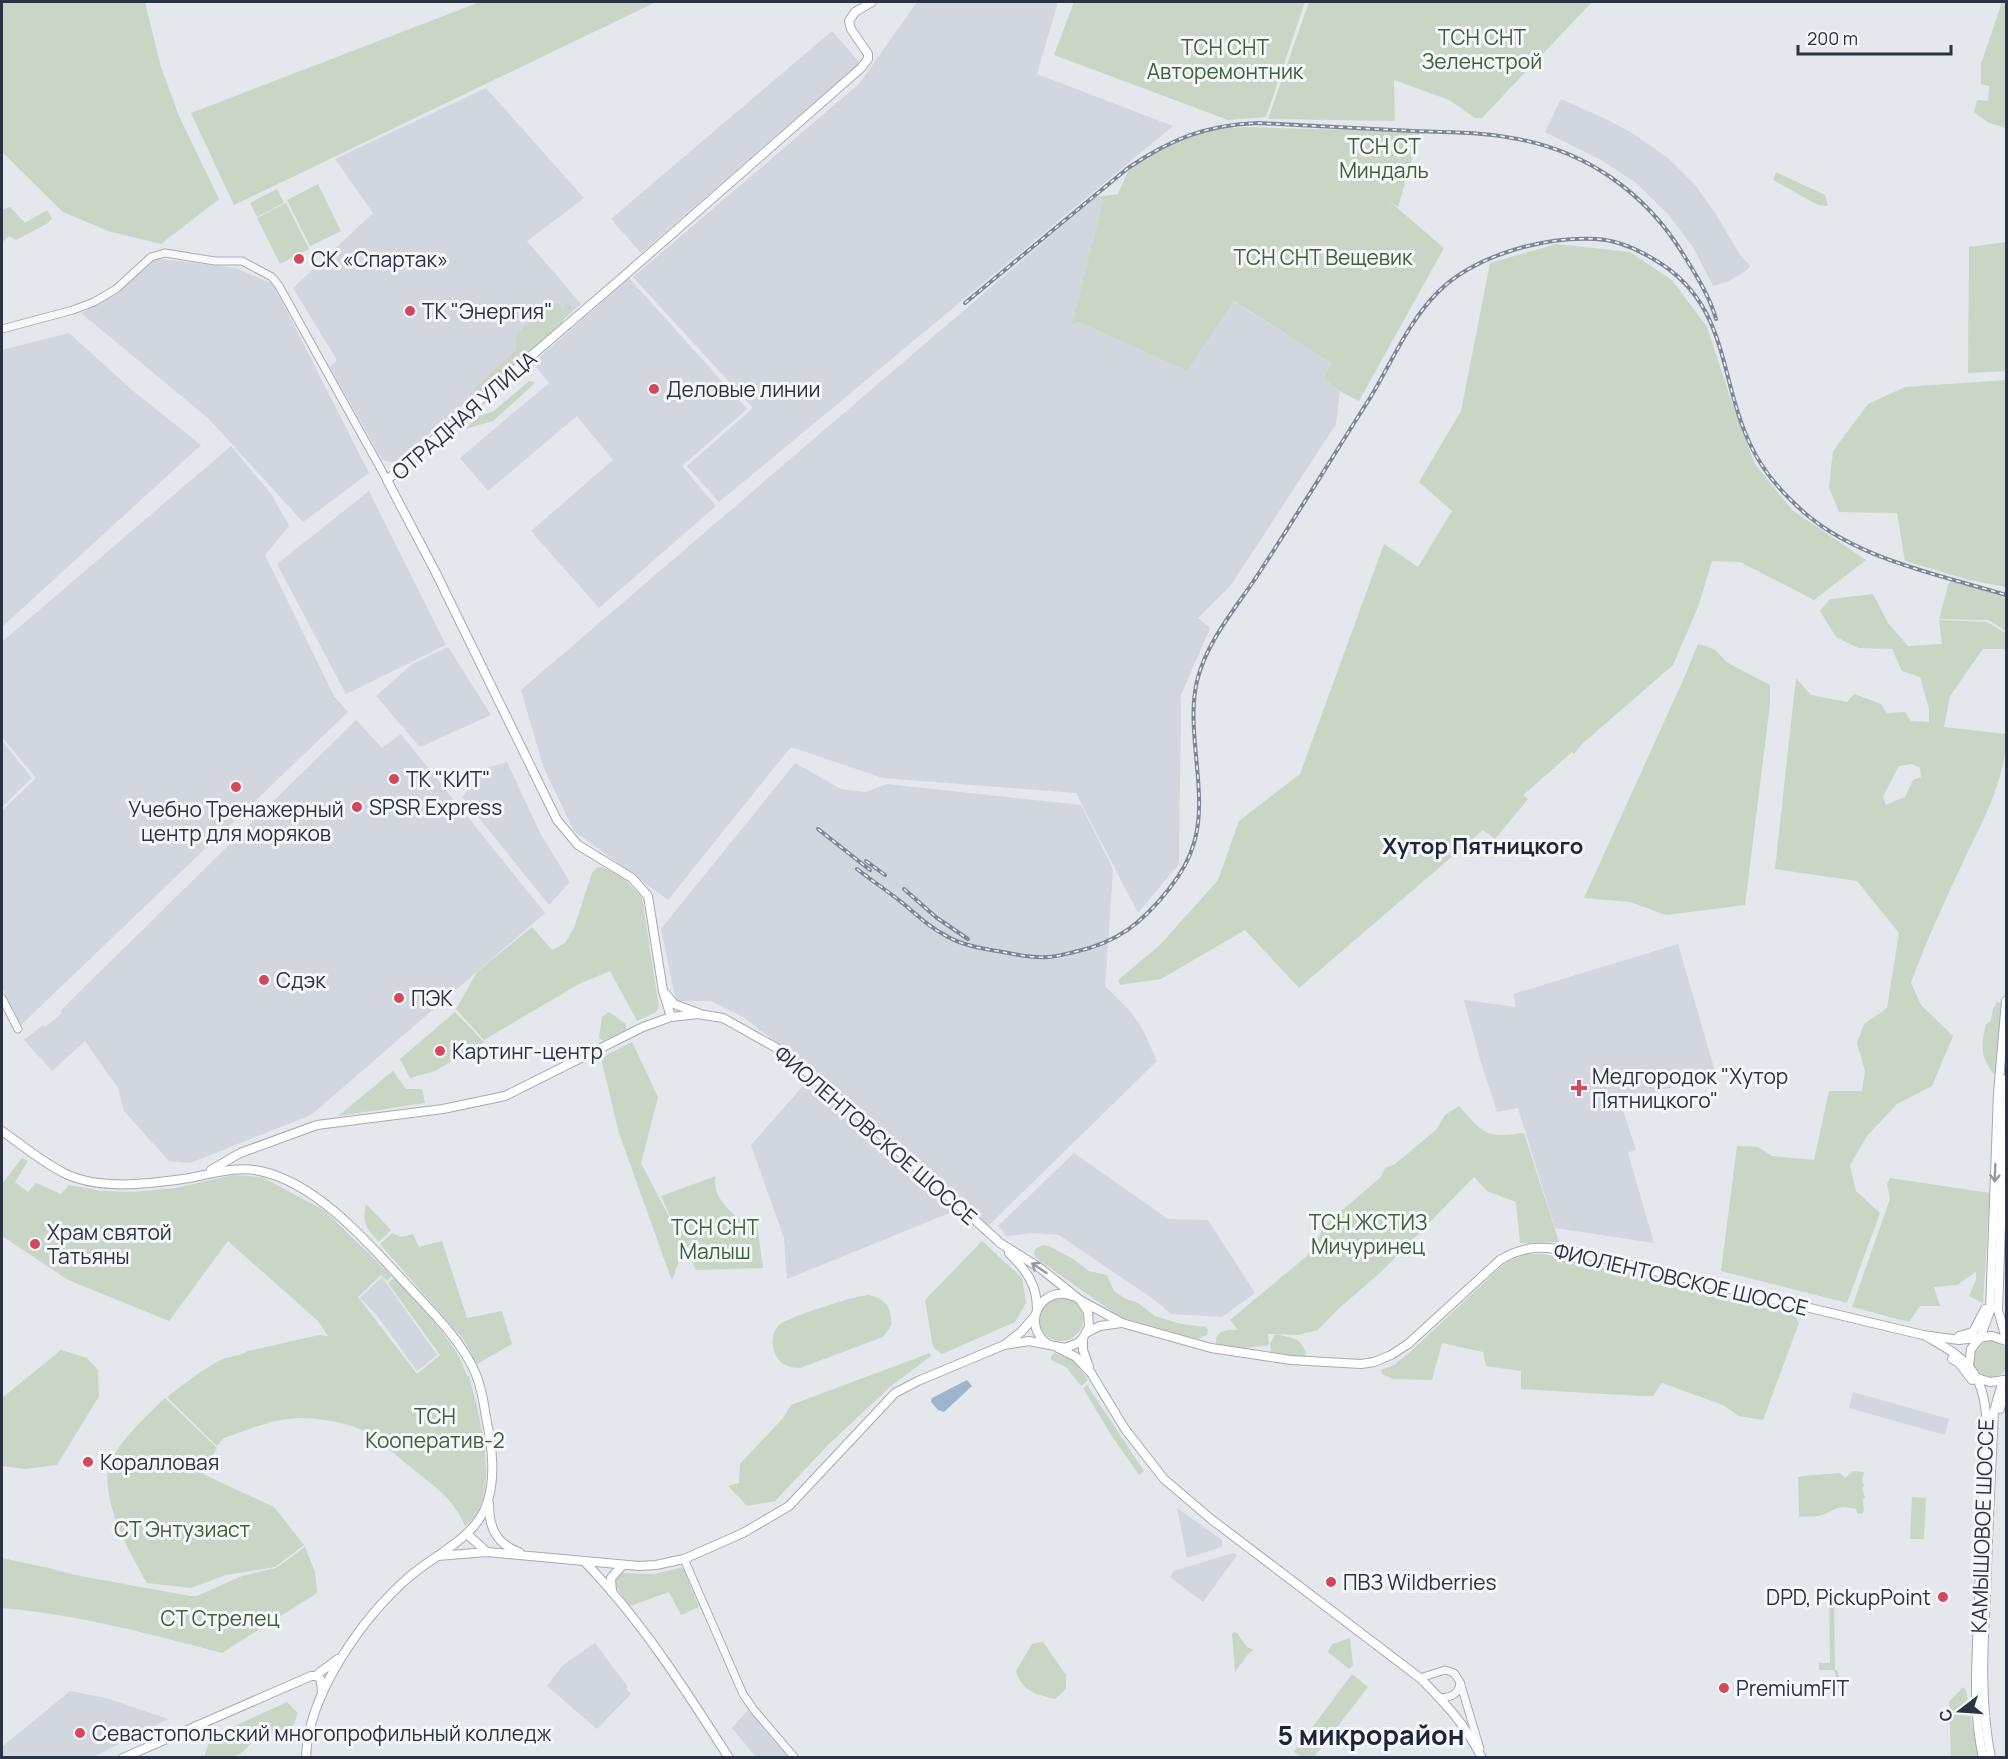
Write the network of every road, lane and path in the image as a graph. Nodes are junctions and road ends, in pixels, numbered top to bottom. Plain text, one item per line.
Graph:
1 (872, 2) edge
2 (2, 329) edge
3 (387, 480) junction
4 (663, 991) junction
5 (2, 998) edge
6 (2007, 1001) edge
7 (698, 1014) junction
8 (671, 1017) junction
9 (655, 1022) junction
10 (18, 1029) dead end
11 (2007, 1079) edge
12 (2, 1131) edge
13 (240, 1153) junction
14 (240, 1168) junction
15 (208, 1172) junction
16 (999, 1242) junction
17 (1999, 1271) junction
18 (1991, 1291) junction
19 (1077, 1298) junction
20 (1036, 1313) junction
21 (1122, 1323) junction
22 (2007, 1327) edge
23 (1906, 1331) junction
24 (1927, 1335) junction
25 (1085, 1336) junction
26 (1980, 1338) junction
27 (2007, 1340) edge
28 (1004, 1345) junction
29 (1054, 1347) junction
30 (1969, 1365) junction
31 (1091, 1373) junction
32 (1977, 1378) junction
33 (476, 1380) junction
34 (2005, 1380) edge
35 (2007, 1393) edge
36 (1985, 1447) junction
37 (1992, 1456) junction
38 (489, 1497) junction
39 (467, 1534) junction
40 (487, 1552) junction
41 (528, 1555) junction
42 (436, 1556) junction
43 (684, 1558) junction
44 (584, 1561) junction
45 (600, 1563) junction
46 (623, 1565) junction
47 (612, 1592) junction
48 (341, 1657) junction
49 (315, 1674) junction
50 (333, 1674) junction
51 (1424, 1681) junction
52 (1460, 1682) junction
53 (321, 1698) junction
54 (1441, 1698) junction
55 (123, 1758) edge
56 (306, 1758) edge
57 (729, 1758) edge
58 (795, 1758) edge
59 (1482, 1758) edge
60 (1983, 1758) edge
61 (1991, 1758) edge

1 - 3 main road, ОТРАДНАЯ УЛИЦА
2 - 3 street
3 - 4 main road, ОТРАДНАЯ УЛИЦА
4 - 7 main road
4 - 8 main road, ОТРАДНАЯ УЛИЦА
4 - 9 main road
5 - 10 street
6 -> 18 main road
7 - 8 main road, ФИОЛЕНТОВСКОЕ ШОССЕ
7 - 16 main road, ФИОЛЕНТОВСКОЕ ШОССЕ
8 - 9 main road, ФИОЛЕНТОВСКОЕ ШОССЕ
9 - 13 main road, ФИОЛЕНТОВСКОЕ ШОССЕ
11 - 17 main road
12 - 15 main road
13 - 14 main road
13 - 15 main road, ФИОЛЕНТОВСКОЕ ШОССЕ
14 - 15 main road
14 - 33 main road
19 -> 16 main road, ФИОЛЕНТОВСКОЕ ШОССЕ
16 - 20 main road, ФИОЛЕНТОВСКОЕ ШОССЕ
17 - 22 main road
17 - 27 main road
18 - 24 main road
18 - 26 main road
19 - 20 main road, ФИОЛЕНТОВСКОЕ ШОССЕ
19 - 21 main road, ФИОЛЕНТОВСКОЕ ШОССЕ
19 - 25 main road
20 - 28 main road, ФИОЛЕНТОВСКОЕ ШОССЕ
20 - 29 main road, ФИОЛЕНТОВСКОЕ ШОССЕ
21 - 23 main road, ФИОЛЕНТОВСКОЕ ШОССЕ
21 - 25 main road, ФИОЛЕНТОВСКОЕ ШОССЕ
23 - 24 main road, ФИОЛЕНТОВСКОЕ ШОССЕ
23 - 36 main road
24 - 26 main road, ФИОЛЕНТОВСКОЕ ШОССЕ
24 - 30 main road, ФИОЛЕНТОВСКОЕ ШОССЕ
25 - 29 main road, ФИОЛЕНТОВСКОЕ ШОССЕ
25 - 31 main road
26 - 27 main road
26 - 30 main road
28 - 29 main road, ФИОЛЕНТОВСКОЕ ШОССЕ
28 - 43 main road, ФИОЛЕНТОВСКОЕ ШОССЕ
29 - 31 main road
30 - 32 main road
31 - 51 main road
32 - 34 main road, КАМЫШОВОЕ ШОССЕ
32 - 36 main road, КАМЫШОВОЕ ШОССЕ
33 - 38 main road
33 - 39 main road
34 - 37 main road, КАМЫШОВОЕ ШОССЕ
35 - 37 main road
36 - 60 main road, КАМЫШОВОЕ ШОССЕ
37 - 61 main road, КАМЫШОВОЕ ШОССЕ
38 - 39 main road
38 - 41 main road
39 - 40 main road
39 - 42 main road
40 - 41 main road, ФИОЛЕНТОВСКОЕ ШОССЕ
40 - 42 main road, ФИОЛЕНТОВСКОЕ ШОССЕ
41 - 44 main road, ФИОЛЕНТОВСКОЕ ШОССЕ
42 - 48 main road
43 - 46 main road, ФИОЛЕНТОВСКОЕ ШОССЕ
43 - 58 street
44 - 45 main road, ФИОЛЕНТОВСКОЕ ШОССЕ
44 - 47 main road
45 - 46 main road, ФИОЛЕНТОВСКОЕ ШОССЕ
45 - 47 main road
46 - 47 main road
47 - 57 main road
48 - 49 main road
48 - 50 main road
49 - 50 main road
49 - 53 main road
49 - 55 main road
50 - 53 main road
51 - 52 street
51 - 54 main road
52 - 54 street
52 - 59 street
53 - 56 main road
54 - 59 main road

